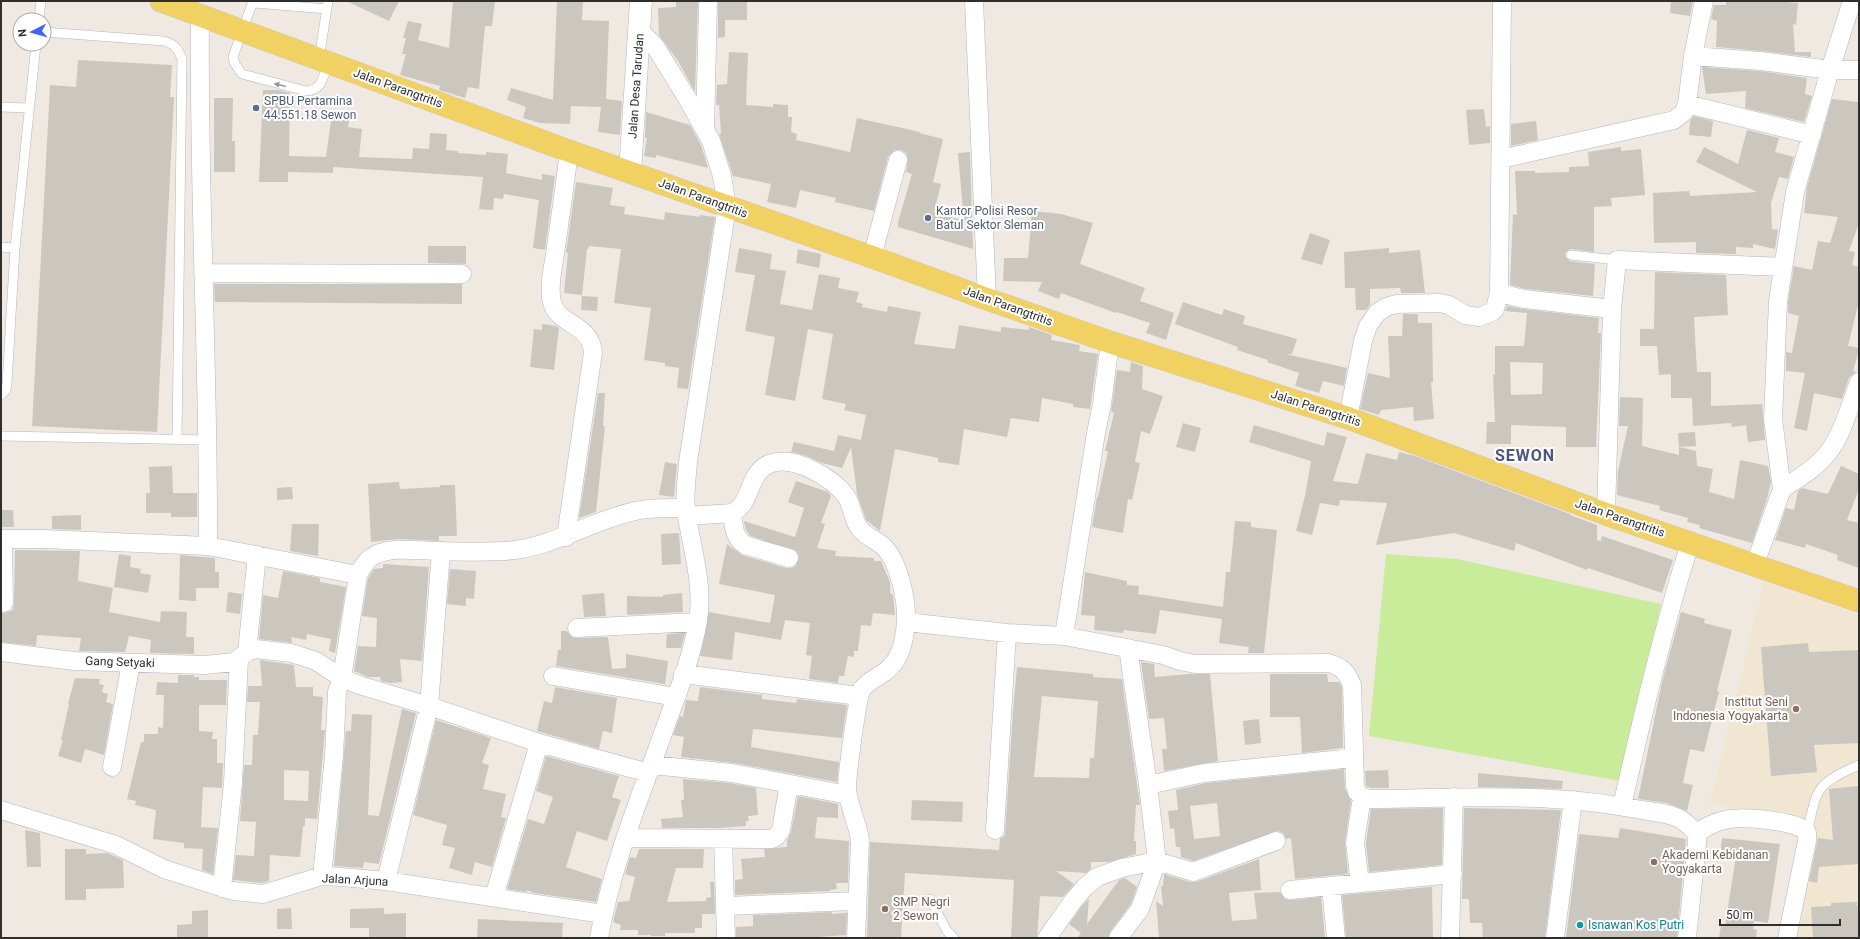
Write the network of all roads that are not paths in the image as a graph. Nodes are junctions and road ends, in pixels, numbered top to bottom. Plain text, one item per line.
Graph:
1 (41, 1) edge
2 (162, 1) edge
3 (641, 1) edge
4 (708, 1) edge
5 (974, 1) edge
6 (1502, 1) edge
7 (1704, 1) edge
8 (1852, 1) edge
9 (253, 2) edge
10 (327, 5) edge
11 (196, 9) edge
12 (40, 12) edge
13 (639, 30) junction
14 (242, 31) junction
15 (52, 33) edge
16 (35, 52) edge
17 (1693, 56) junction
18 (323, 61) junction
19 (1830, 70) junction
20 (1859, 70) edge
21 (1687, 104) junction
22 (1, 107) edge
23 (29, 108) junction
24 (705, 130) junction
25 (1812, 135) junction
26 (569, 151) junction
27 (1501, 159) junction
28 (898, 160) dead end
29 (630, 172) junction
30 (727, 206) junction
31 (1, 247) edge
32 (15, 248) junction
33 (1571, 255) dead end
34 (872, 257) junction
35 (1617, 260) junction
36 (1783, 267) junction
37 (203, 273) junction
38 (462, 274) dead end
39 (1499, 293) junction
40 (987, 300) junction
41 (1612, 309) junction
42 (1110, 342) junction
43 (1859, 382) edge
44 (1, 395) edge
45 (1348, 418) junction
46 (1, 436) edge
47 (177, 439) junction
48 (209, 440) junction
49 (1782, 489) junction
50 (686, 512) junction
51 (732, 513) junction
52 (1606, 514) junction
53 (566, 537) junction
54 (2, 539) edge
55 (1690, 543) junction
56 (208, 546) junction
57 (441, 551) junction
58 (256, 555) junction
59 (790, 558) dead end
60 (1755, 564) junction
61 (358, 575) junction
62 (1859, 601) edge
63 (4, 603) dead end
64 (698, 622) junction
65 (906, 622) junction
66 (577, 628) dead end
67 (1007, 633) junction
68 (1064, 636) junction
69 (1128, 648) junction
70 (1, 652) edge
71 (243, 655) junction
72 (131, 662) junction
73 (683, 674) junction
74 (554, 676) dead end
75 (342, 678) junction
76 (859, 696) junction
77 (676, 697) junction
78 (429, 706) junction
79 (539, 743) junction
80 (1353, 758) junction
81 (1859, 765) edge
82 (112, 767) dead end
83 (650, 769) junction
84 (789, 784) junction
85 (1148, 784) junction
86 (848, 796) junction
87 (1362, 796) junction
88 (1454, 797) junction
89 (1573, 800) junction
90 (1622, 806) junction
91 (1, 810) edge
92 (995, 830) dead end
93 (1807, 832) junction
94 (1697, 833) junction
95 (625, 838) junction
96 (723, 839) junction
97 (1276, 841) dead end
98 (1157, 861) junction
99 (1453, 874) junction
100 (322, 876) junction
101 (386, 881) junction
102 (1360, 883) junction
103 (1331, 887) junction
104 (222, 888) junction
105 (1290, 890) dead end
106 (494, 897) junction
107 (930, 899) dead end
108 (856, 901) junction
109 (725, 906) junction
110 (603, 914) junction
111 (599, 938) edge
112 (726, 938) edge
113 (856, 938) edge
114 (954, 938) edge
115 (1047, 938) edge
116 (1118, 938) edge
117 (1336, 938) edge
118 (1450, 938) edge
119 (1555, 938) edge
120 (1687, 938) edge
121 (1788, 938) edge

1 - 12 lane
2 - 11 main road, Jalan Parangtritis
3 - 13 street, Jalan Desa Tarudan
4 - 24 street
5 - 40 street
6 - 27 street
7 - 17 street
8 - 19 street
9 - 10 lane
9 - 14 lane
10 - 18 lane
11 - 14 main road, Jalan Parangtritis
11 - 37 street
13 - 24 street
13 - 29 street, Jalan Desa Tarudan
14 - 18 main road, Jalan Parangtritis
18 -> 14 lane
15 - 47 lane
16 - 23 lane
17 - 19 street
17 - 21 street
18 - 26 main road, Jalan Parangtritis
19 - 20 street
19 - 25 street
21 - 25 street
21 - 27 street
22 - 23 lane
23 - 32 lane
24 - 30 street
25 - 36 street
26 - 29 main road, Jalan Parangtritis
26 - 53 street
27 - 39 street
28 - 34 street
29 - 30 main road, Jalan Parangtritis
30 - 34 main road, Jalan Parangtritis
30 - 50 street
31 - 32 lane
32 - 44 lane
33 - 35 lane
34 - 40 main road, Jalan Parangtritis
35 - 36 street
35 - 41 street
36 - 49 street
37 - 38 street
37 - 48 street
39 - 41 street
39 - 45 street
40 - 42 main road, Jalan Parangtritis
41 - 52 street
42 - 45 main road, Jalan Parangtritis
42 - 68 street
43 - 49 street
45 - 52 main road, Jalan Parangtritis
46 - 47 lane
47 - 48 lane
48 - 56 street
49 - 60 street
50 - 51 street
50 - 53 street
50 - 64 street
51 - 59 street
51 - 65 street
52 - 55 main road, Jalan Parangtritis
53 - 57 street
54 - 56 street
54 - 63 street
55 - 60 main road, Jalan Parangtritis
55 - 90 street
56 - 58 street
57 - 61 street
57 - 78 street
58 - 61 street
58 - 71 street
60 - 62 main road, Jalan Parangtritis
61 - 75 street
64 - 66 street
64 - 73 street
65 - 67 street
65 - 76 street
67 - 68 street
67 - 92 street
68 - 69 street
69 - 80 street
69 - 85 street
70 - 72 street, Gang Setyaki
71 - 72 street, Gang Setyaki
71 - 75 street, Gang Setyaki
71 - 104 street
72 - 82 street
73 - 76 street
73 - 77 street
74 - 77 street
75 - 78 street, Gang Setyaki
75 - 100 street
76 - 86 street
77 - 83 street
78 - 79 street, Gang Setyaki
78 - 101 street
79 - 83 street, Gang Setyaki
79 - 106 street
80 - 85 street
80 - 87 street
81 - 93 lane
83 - 84 street, Gang Setyaki
83 - 95 street
84 - 86 street, Gang Setyaki
84 - 96 street
85 - 98 street
86 - 108 street
87 - 88 street
87 - 102 street
88 - 89 street
88 - 99 street
89 - 90 street
89 - 119 street
90 - 94 street
91 - 104 street, Jalan Arjuna
93 - 94 street
93 - 121 street
94 - 120 street
95 - 96 street
95 - 110 street
96 - 109 street
97 - 98 street
98 - 115 street
98 - 116 street
99 - 102 street
99 - 118 street
100 - 101 street, Jalan Arjuna
100 - 104 street, Jalan Arjuna
101 - 106 street, Jalan Arjuna
102 - 103 street
103 - 105 street
103 - 117 street
106 - 110 street, Jalan Arjuna
107 - 114 lane
108 - 109 street
108 - 113 street
109 - 112 street
110 - 111 street

